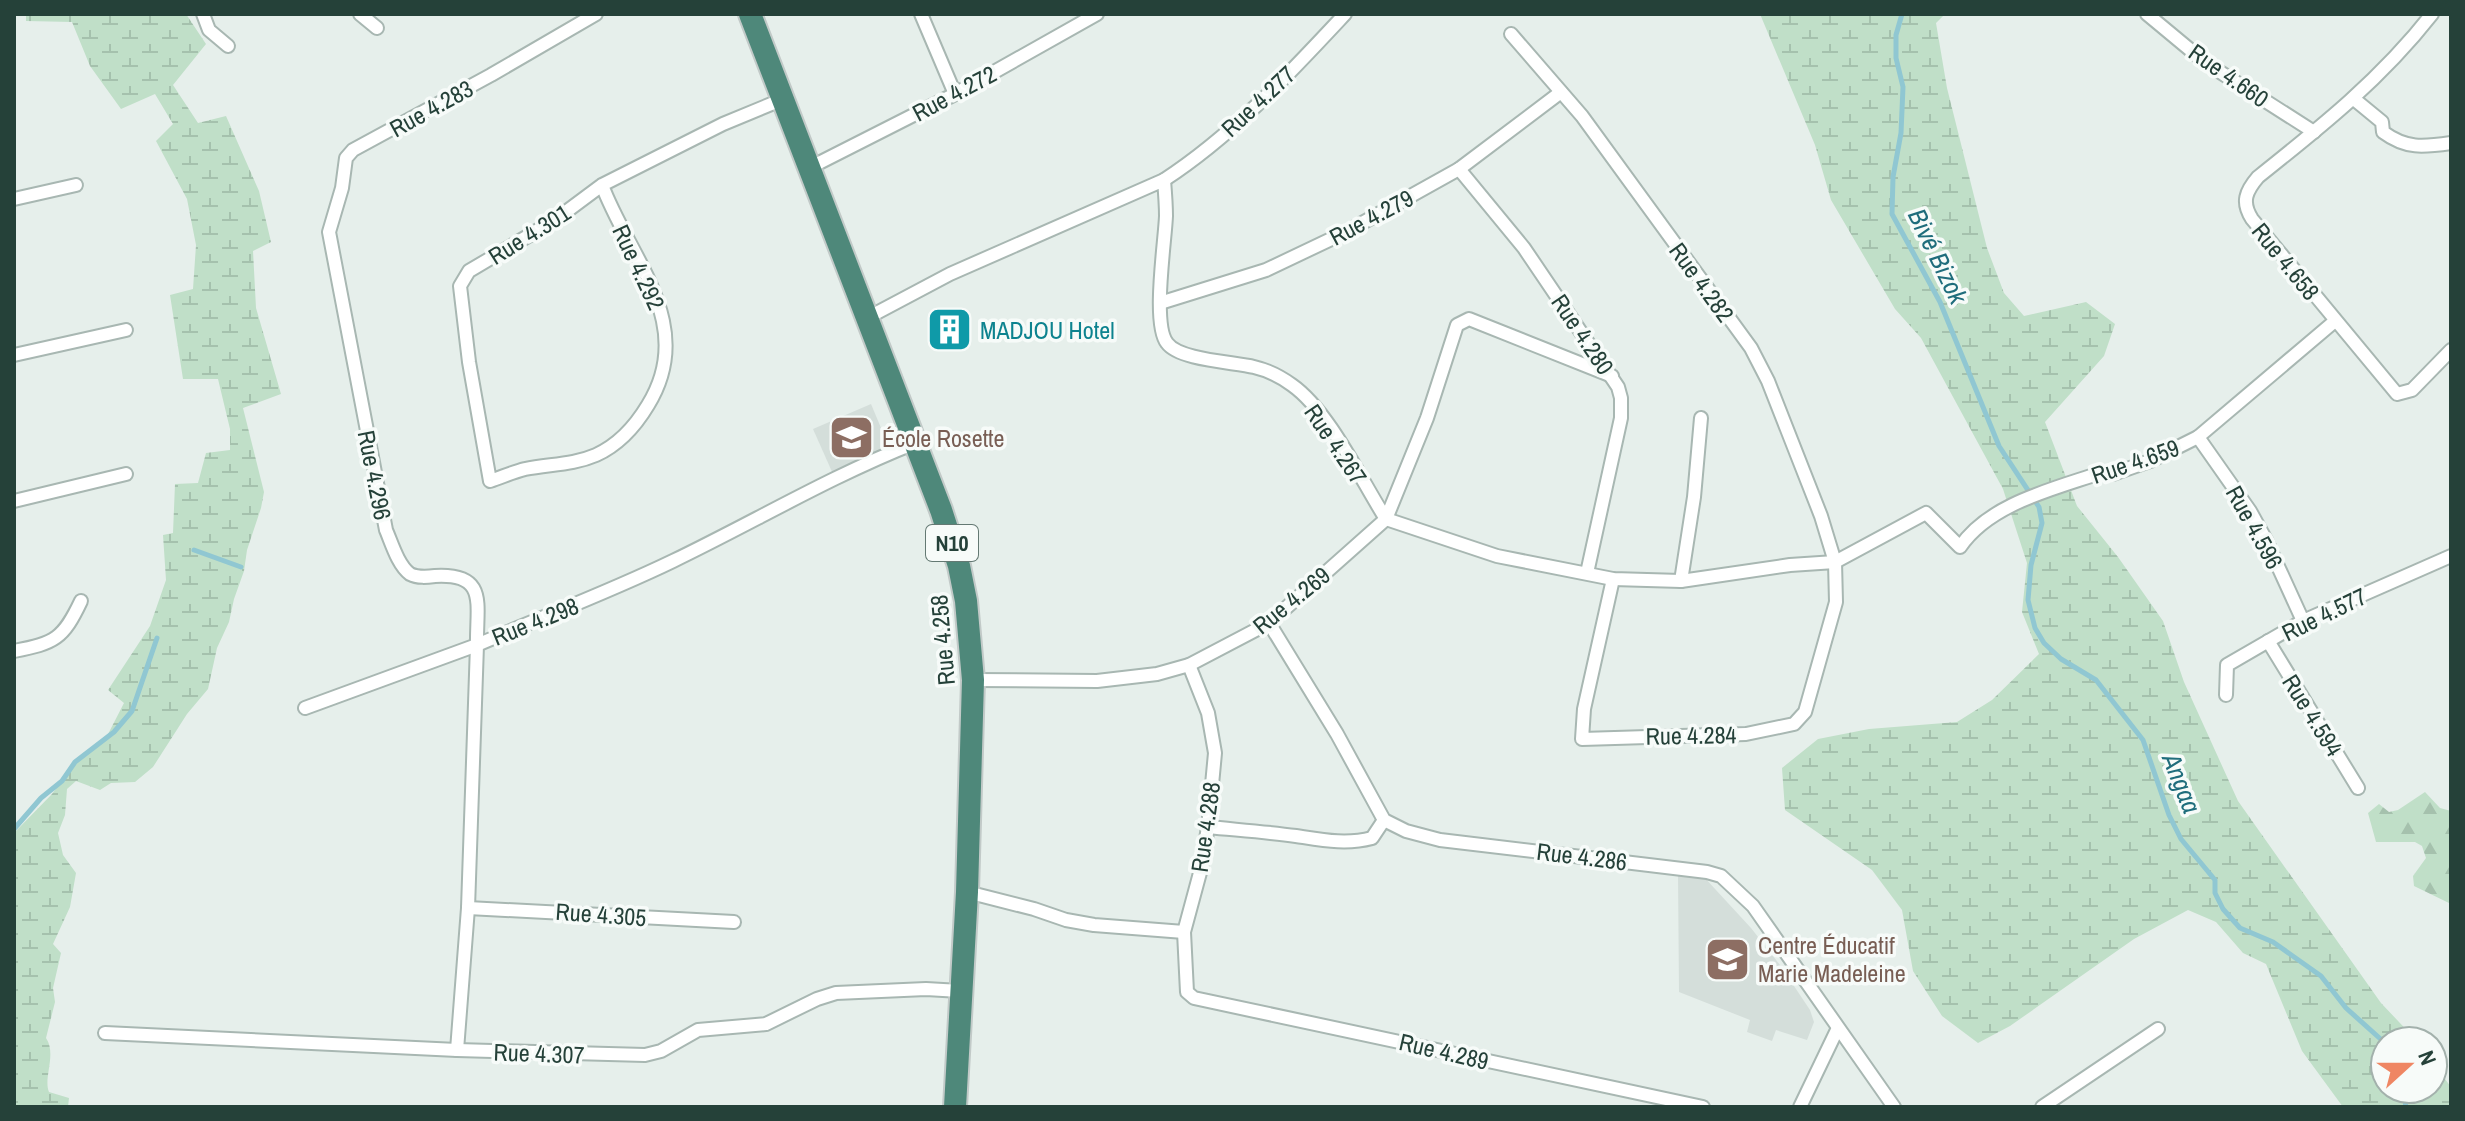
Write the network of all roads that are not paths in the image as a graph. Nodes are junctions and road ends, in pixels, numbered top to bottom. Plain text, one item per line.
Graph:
1 (203, 14) edge
2 (360, 14) edge
3 (596, 14) edge
4 (750, 14) edge
5 (921, 14) edge
6 (1097, 14) edge
7 (2147, 14) edge
8 (2432, 14) edge
9 (1338, 17) edge
10 (377, 28) dead end
11 (1511, 34) dead end
12 (228, 46) dead end
13 (1561, 92) junction
14 (955, 94) junction
15 (2354, 99) junction
16 (781, 100) junction
17 (2314, 132) junction
18 (2451, 143) edge
19 (809, 168) junction
20 (1459, 169) junction
21 (1164, 180) junction
22 (76, 185) dead end
23 (602, 185) junction
24 (14, 199) edge
25 (330, 246) joint
26 (1160, 303) junction
27 (867, 318) junction
28 (2335, 321) junction
29 (126, 330) dead end
30 (2451, 350) edge
31 (14, 355) edge
32 (1612, 376) junction
33 (1701, 418) dead end
34 (2198, 437) junction
35 (915, 443) junction
36 (126, 474) dead end
37 (490, 481) joint
38 (14, 501) edge
39 (1386, 519) junction
40 (2451, 556) edge
41 (1835, 562) junction
42 (1587, 573) junction
43 (1613, 579) junction
44 (1681, 581) junction
45 (81, 601) dead end
46 (2303, 621) junction
47 (1269, 623) junction
48 (2268, 641) junction
49 (477, 645) junction
50 (14, 651) edge
51 (1189, 665) junction
52 (973, 680) junction
53 (2226, 695) dead end
54 (305, 708) dead end
55 (2358, 788) dead end
56 (1384, 820) junction
57 (1208, 827) junction
58 (967, 892) junction
59 (468, 908) junction
60 (734, 922) dead end
61 (1184, 932) junction
62 (960, 991) junction
63 (1187, 992) joint
64 (2158, 1029) dead end
65 (1837, 1030) junction
66 (105, 1033) dead end
67 (457, 1050) junction
68 (955, 1107) edge
69 (1703, 1107) edge
70 (1800, 1107) edge
71 (1894, 1107) edge
72 (2042, 1107) edge

1 - 12 street
2 - 10 street
3 - 25 street, Rue 4.283
4 - 16 highway, Rue 4.258 / N10
5 - 14 street
6 - 14 street, Rue 4.272
7 - 17 street, Rue 4.660
8 - 15 street, Rue 4.658
9 - 21 street, Rue 4.277
11 - 13 street, Rue 4.282
13 - 20 street, Rue 4.279
13 - 41 street, Rue 4.282
14 - 19 street, Rue 4.272
15 - 17 street, Rue 4.658
15 - 18 street
16 - 19 highway, Rue 4.258 / N10
16 - 23 street, Rue 4.301
17 - 28 street, Rue 4.658
19 - 27 highway, Rue 4.258 / N10
20 - 26 street, Rue 4.279
20 - 32 street, Rue 4.280
21 - 26 street, Rue 4.267
21 - 27 street
22 - 24 street
23 - 37 street, Rue 4.301
23 - 37 street, Rue 4.292
25 - 49 street, Rue 4.296
26 - 39 street, Rue 4.267
27 - 35 highway, Rue 4.258 / N10
28 - 30 street, Rue 4.658
28 - 34 street, Rue 4.659
29 - 31 street
32 - 39 street, Rue 4.269
32 - 42 street, Rue 4.280
33 - 44 street
34 - 41 street, Rue 4.659
34 - 46 street, Rue 4.596
35 - 49 street, Rue 4.298
35 - 52 highway, Rue 4.258 / N10
36 - 38 street
39 - 42 street
39 - 47 street, Rue 4.269
40 - 46 street, Rue 4.577
41 - 43 street, Rue 4.284
41 - 44 street
42 - 43 street
43 - 44 street
45 - 50 street
46 - 48 street, Rue 4.577
47 - 51 street, Rue 4.269
47 - 56 street
48 - 53 street, Rue 4.577
48 - 55 street, Rue 4.594
49 - 54 street
49 - 59 street, Rue 4.298
51 - 52 street, Rue 4.269
51 - 57 street, Rue 4.288
52 - 58 highway, Rue 4.258 / N10
56 - 57 street
56 - 65 street, Rue 4.286
57 - 61 street, Rue 4.288
58 - 61 street
58 - 62 highway, Rue 4.258 / N10
59 - 60 street, Rue 4.305
59 - 67 street, Rue 4.298
61 - 63 street, Rue 4.288
62 - 67 street, Rue 4.307
62 - 68 highway, Rue 4.258 / N10
63 - 69 street, Rue 4.289
64 - 72 street
65 - 70 street
65 - 71 street, Rue 4.286
66 - 67 street, Rue 4.307

